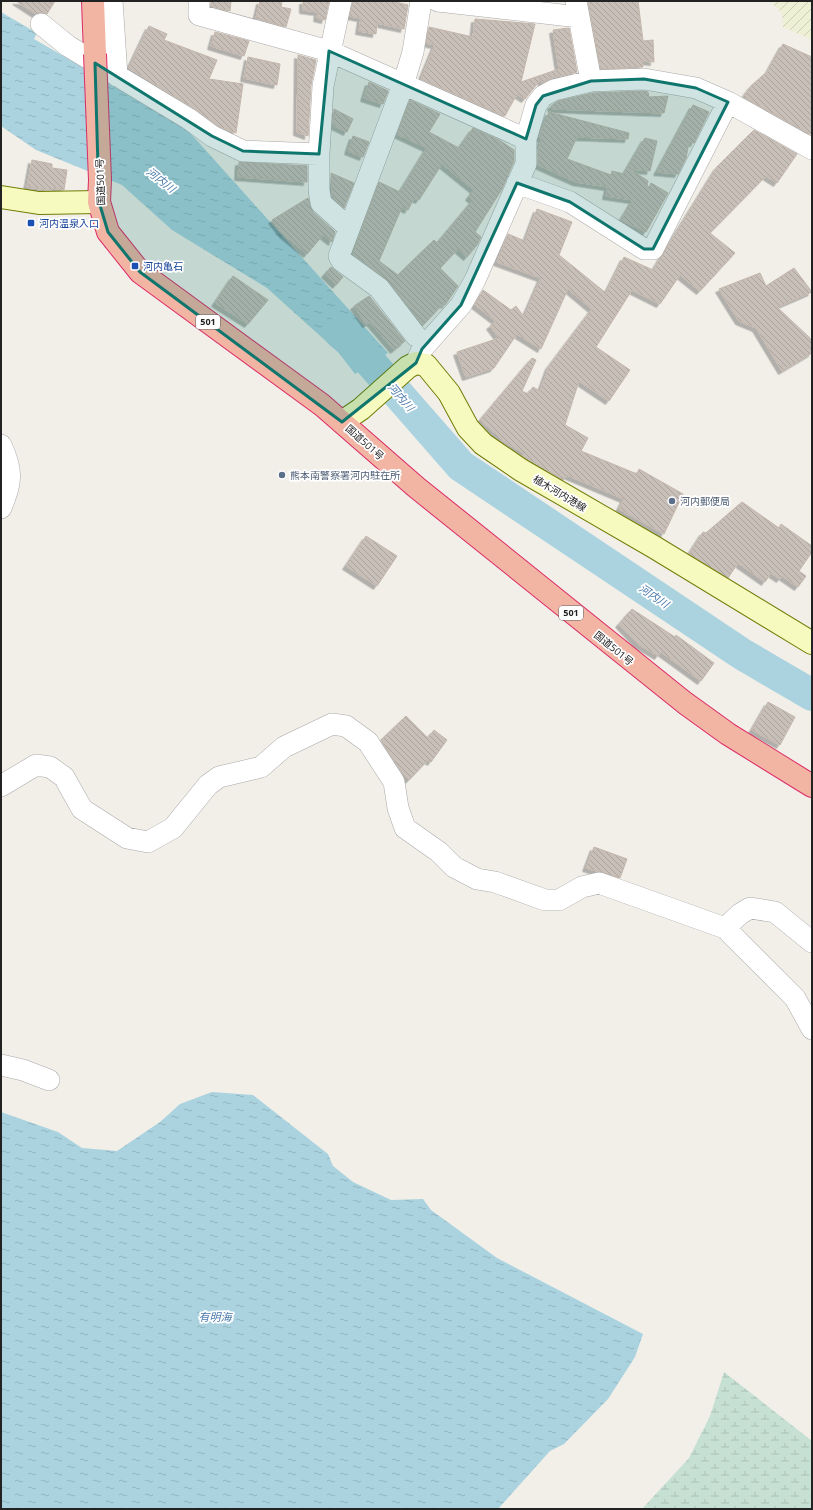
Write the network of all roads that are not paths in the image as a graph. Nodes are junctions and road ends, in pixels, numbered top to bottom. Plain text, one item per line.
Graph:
1 (94, 1) edge
2 (112, 1) edge
3 (199, 1) edge
4 (340, 1) edge
5 (421, 1) edge
6 (438, 1) edge
7 (577, 9) edge
8 (40, 24) dead end
9 (329, 51) junction
10 (117, 76) junction
11 (591, 81) junction
12 (403, 85) junction
13 (728, 102) junction
14 (526, 139) junction
15 (812, 149) edge
16 (319, 154) junction
17 (517, 183) junction
18 (1, 197) edge
19 (99, 202) junction
20 (349, 228) junction
21 (416, 336) dead end
22 (412, 365) junction
23 (342, 422) junction
24 (1, 445) edge
25 (1, 508) edge
26 (812, 643) edge
27 (1, 786) edge
28 (812, 786) edge
29 (725, 928) junction
30 (812, 942) edge
31 (812, 1029) edge
32 (1, 1065) edge
33 (49, 1080) dead end

1 - 19 highway, 国道501号 / 501, bridge
2 - 10 street
3 - 9 street
4 - 9 street
5 - 12 street
6 - 7 street
7 - 11 street
8 - 10 street
9 - 12 street
9 - 16 street
10 - 16 street
11 - 13 street
11 - 14 street
12 - 14 street
12 - 20 street
13 - 15 street
13 - 17 street
14 - 17 street
16 - 20 street
17 - 22 street
18 - 19 main road
19 - 23 highway, 国道501号 / 501
20 - 21 street
22 - 23 main road
22 - 26 main road, 植木河内港線
23 - 28 highway, 国道501号 / 501
24 - 25 street
27 - 29 street
29 - 30 street
29 - 31 street
32 - 33 street

